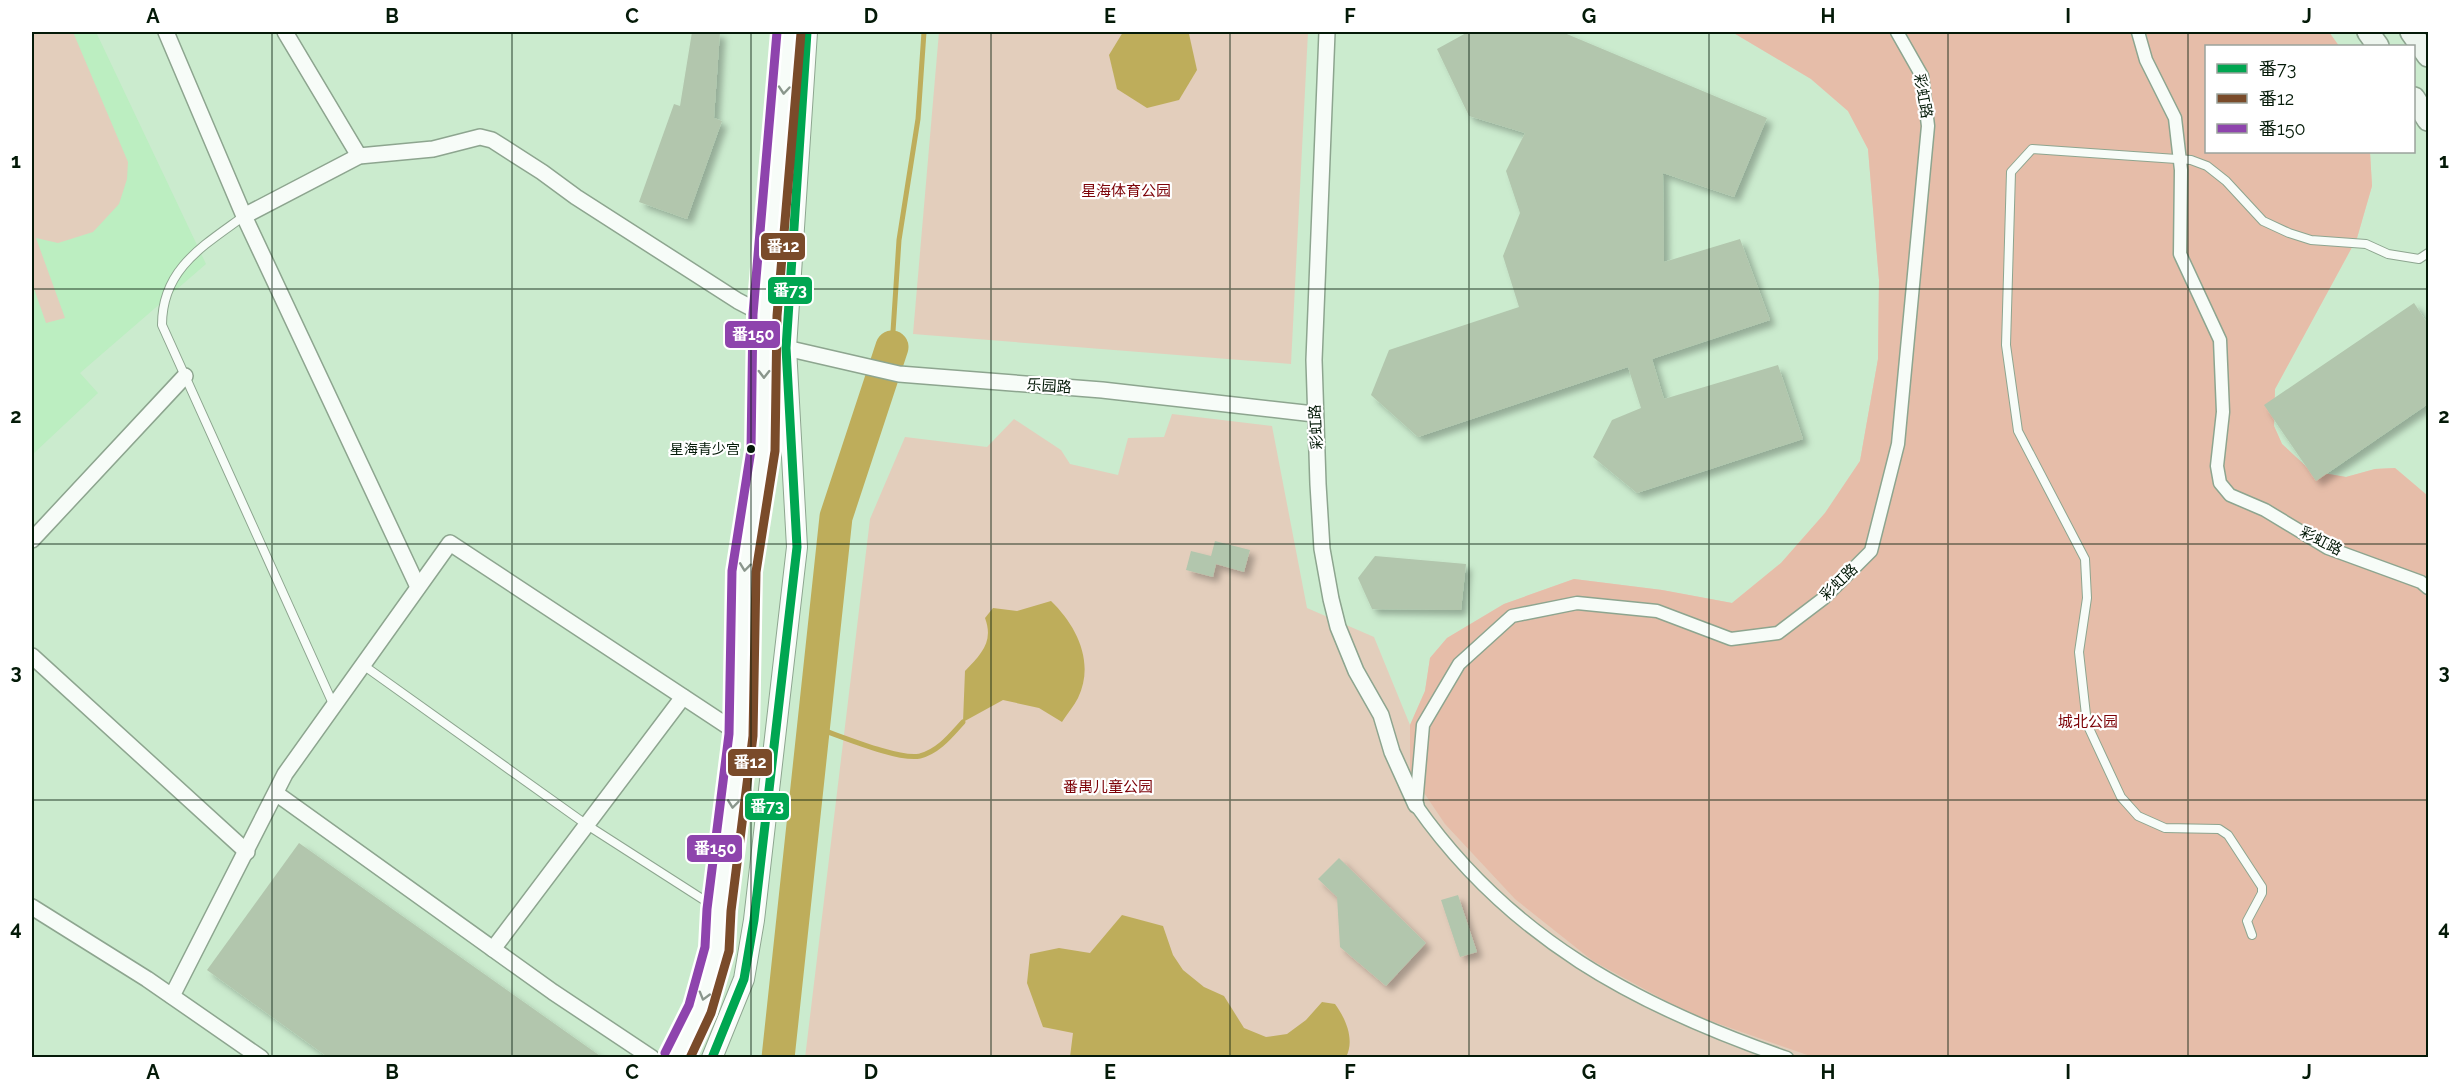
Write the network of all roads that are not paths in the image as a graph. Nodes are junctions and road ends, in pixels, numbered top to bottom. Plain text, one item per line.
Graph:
1 (166, 32) edge
2 (285, 32) edge
3 (789, 32) edge
4 (807, 32) edge
5 (1327, 32) edge
6 (1897, 32) edge
7 (2138, 32) edge
8 (2368, 32) edge
9 (2411, 32) edge
10 (2377, 45) edge
11 (2428, 56) edge
12 (2415, 100) edge
13 (2428, 120) edge
14 (359, 156) junction
15 (2180, 158) junction
16 (244, 216) junction
17 (2428, 253) edge
18 (765, 315) junction
19 (787, 320) junction
20 (786, 348) junction
21 (185, 376) junction
22 (1314, 414) junction
23 (32, 540) edge
24 (418, 587) junction
25 (2428, 588) edge
26 (32, 656) edge
27 (363, 665) junction
28 (683, 697) junction
29 (334, 706) junction
30 (741, 735) junction
31 (277, 794) junction
32 (1416, 805) junction
33 (587, 825) junction
34 (247, 852) junction
35 (32, 907) edge
36 (719, 910) junction
37 (2252, 936) dead end
38 (493, 949) junction
39 (172, 996) junction
40 (261, 1058) edge
41 (652, 1058) edge
42 (676, 1058) edge
43 (712, 1058) edge
44 (1787, 1058) edge

1 - 16 street
2 - 14 street
3 -> 18 street
4 - 19 street
5 - 22 street, 彩虹路
6 - 32 street, 彩虹路
7 - 15 street, 彩虹路
8 - 10 main road
9 - 11 main road
12 - 13 main road
14 - 16 street
14 - 18 street
15 - 17 lane
15 - 25 street, 彩虹路
15 - 37 lane
16 - 21 lane
16 - 24 street
18 - 19 street
18 -> 30 street
19 - 20 street
20 - 22 street, 乐园路
20 - 43 street
21 - 23 street
21 - 29 lane
22 - 32 street, 彩虹路
24 - 27 street
24 - 28 street
26 - 34 street
27 - 29 street
27 - 33 lane
28 - 30 street
28 - 33 street
29 - 31 street
30 -> 36 street
31 - 34 street
31 - 38 street
32 - 44 street, 彩虹路
33 - 36 lane
33 - 38 street
34 - 39 street
35 - 39 street
36 -> 42 street
38 - 41 street
39 - 40 street

